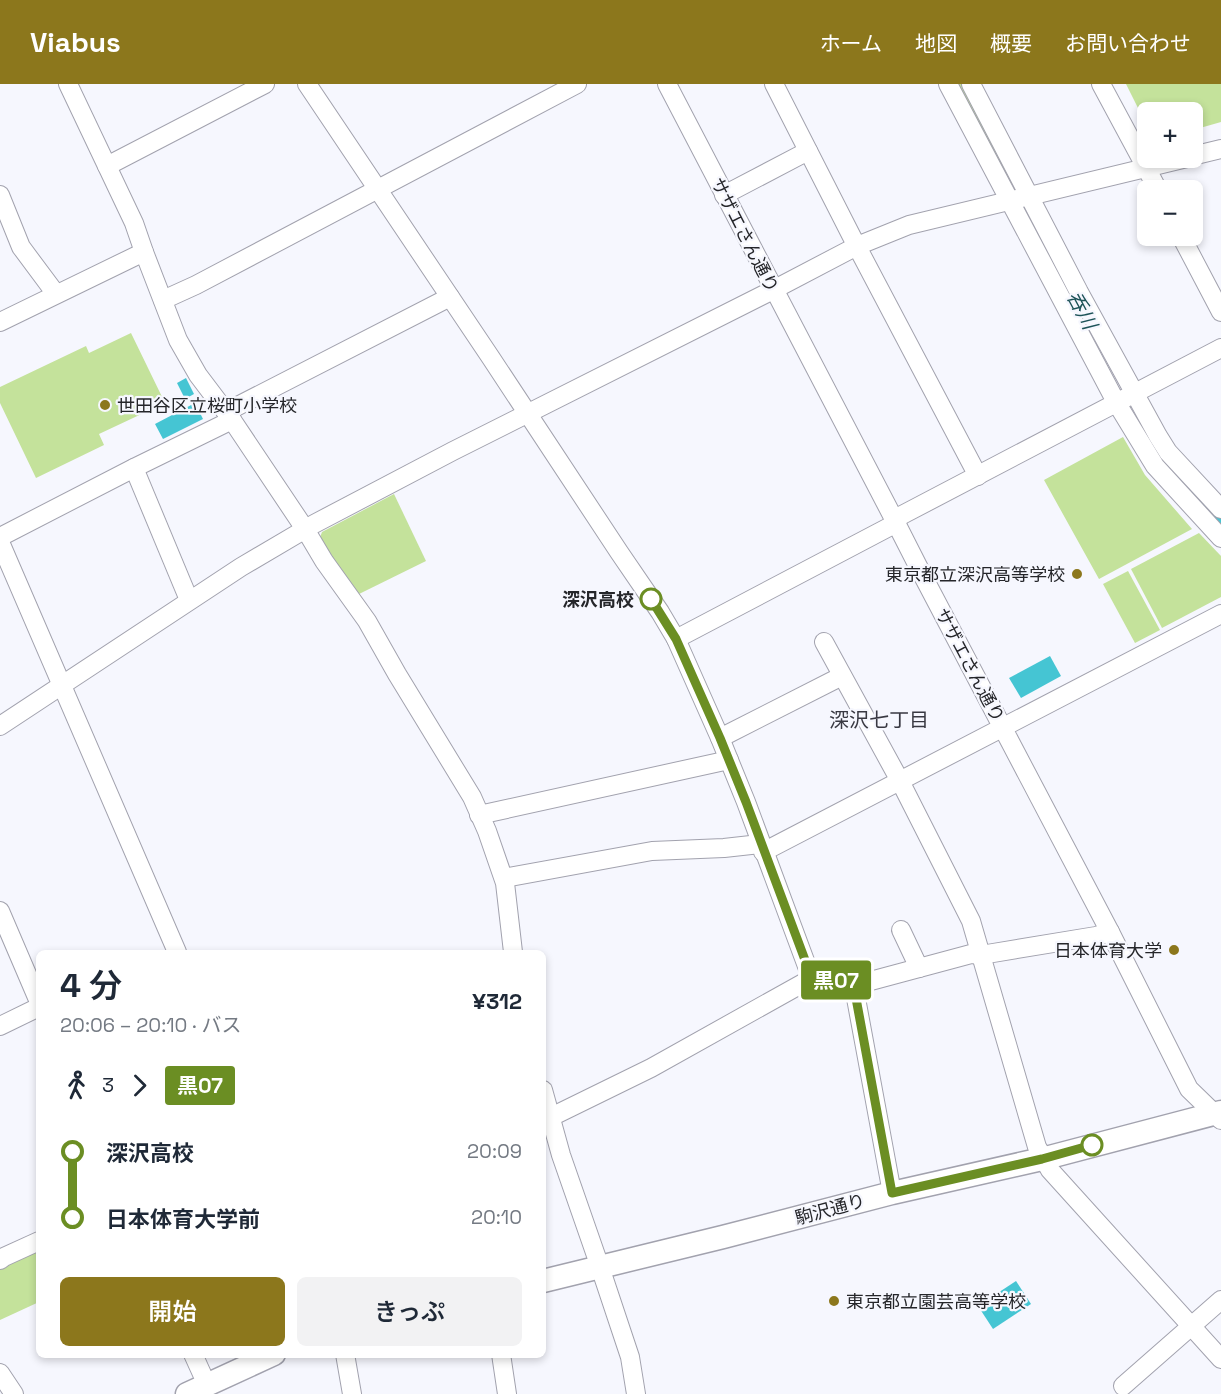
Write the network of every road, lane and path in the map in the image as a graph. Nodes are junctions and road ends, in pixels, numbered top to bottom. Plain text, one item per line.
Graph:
1 (68, 84) edge
2 (265, 84) edge
3 (307, 84) edge
4 (577, 84) edge
5 (667, 84) edge
6 (774, 84) edge
7 (948, 84) edge
8 (970, 84) edge
9 (1101, 84) edge
10 (1221, 149) edge
11 (808, 151) junction
12 (1137, 151) edge
13 (1203, 153) edge
14 (107, 166) junction
15 (1146, 168) joint
16 (1153, 180) edge
17 (377, 190) junction
18 (0, 195) edge
19 (724, 195) junction
20 (1019, 198) junction
21 (857, 246) junction
22 (1186, 246) edge
23 (144, 252) junction
24 (773, 290) junction
25 (56, 294) junction
26 (450, 297) junction
27 (163, 300) junction
28 (1221, 312) edge
29 (0, 322) edge
30 (1221, 348) edge
31 (1126, 397) junction
32 (527, 414) junction
33 (229, 416) junction
34 (134, 468) junction
35 (978, 476) junction
36 (1221, 509) edge
37 (896, 521) junction
38 (305, 529) junction
39 (0, 537) edge
40 (1221, 538) edge
41 (0, 542) edge
42 (189, 600) junction
43 (1221, 614) edge
44 (676, 639) junction
45 (824, 642) dead end
46 (842, 676) junction
47 (62, 685) junction
48 (0, 726) edge
49 (1003, 727) junction
50 (720, 738) junction
51 (729, 760) junction
52 (900, 781) junction
53 (479, 815) junction
54 (762, 848) junction
55 (504, 878) junction
56 (0, 911) edge
57 (901, 930) dead end
58 (1110, 932) junction
59 (171, 950) edge
60 (513, 950) edge
61 (981, 955) junction
62 (919, 968) junction
63 (811, 976) junction
64 (853, 982) junction
65 (36, 995) edge
66 (36, 1008) edge
67 (0, 1026) edge
68 (546, 1101) edge
69 (1219, 1115) edge
70 (551, 1117) junction
71 (1042, 1159) junction
72 (892, 1193) junction
73 (36, 1242) edge
74 (0, 1260) edge
75 (600, 1267) junction
76 (546, 1280) edge
77 (1221, 1300) edge
78 (1191, 1326) junction
79 (193, 1358) edge
80 (265, 1358) edge
81 (346, 1358) edge
82 (502, 1358) edge
83 (1221, 1359) edge
84 (0, 1373) edge
85 (1123, 1386) dead end
86 (197, 1389) edge
87 (14, 1394) edge
88 (352, 1394) edge
89 (507, 1394) edge
90 (636, 1394) edge

1 - 14 street
2 - 14 street
3 - 17 street
4 - 17 street
5 - 19 street, サザエさん通り
6 - 11 street
7 - 20 street
8 - 20 street
9 - 12 street
10 - 13 street
11 - 19 street
11 - 21 street
14 - 23 street
15 - 16 street
15 - 20 street
17 - 26 street
17 - 27 street
18 - 25 street
19 - 24 street, サザエさん通り
20 - 21 street
20 - 31 street
21 - 24 street
21 - 35 street
22 - 28 street
23 - 25 street
23 - 27 street
24 - 32 street
24 - 37 street, サザエさん通り
25 - 29 street
26 - 32 street
26 - 33 street
27 - 33 street
30 - 31 street
31 - 35 street
31 - 36 street
31 - 40 street
32 - 38 street
32 - 44 street
33 - 34 street
33 - 38 street
34 - 39 street
34 - 42 street
35 - 37 street
37 - 44 street
37 - 49 street, サザエさん通り
38 - 42 street
38 - 53 street
41 - 47 street
42 - 47 street
43 - 49 street
44 - 50 street
45 - 46 street
46 - 50 street
46 - 52 street
47 - 48 street
47 - 59 street
49 - 52 street
49 - 58 street, サザエさん通り
50 - 51 street
51 - 53 street
51 - 54 street
52 - 54 street
52 - 61 street
53 - 55 street
54 - 55 street
54 - 63 street
55 - 60 street
56 - 65 street
57 - 62 street
58 - 61 street
58 - 69 street, サザエさん通り
61 - 62 street
61 - 71 street
62 - 64 street
63 - 64 street
63 - 70 street
64 - 72 street
66 - 67 street
68 - 70 street
69 - 71 main road, 駒沢通り
70 - 75 street
71 - 72 main road, 駒沢通り
71 - 78 street
72 - 75 main road, 駒沢通り
73 - 74 street
75 - 76 main road, 駒沢通り
75 - 90 street
77 - 78 street
78 - 83 street
78 - 85 street
79 - 86 street
80 - 86 main road
81 - 88 street
82 - 89 street
84 - 87 street

